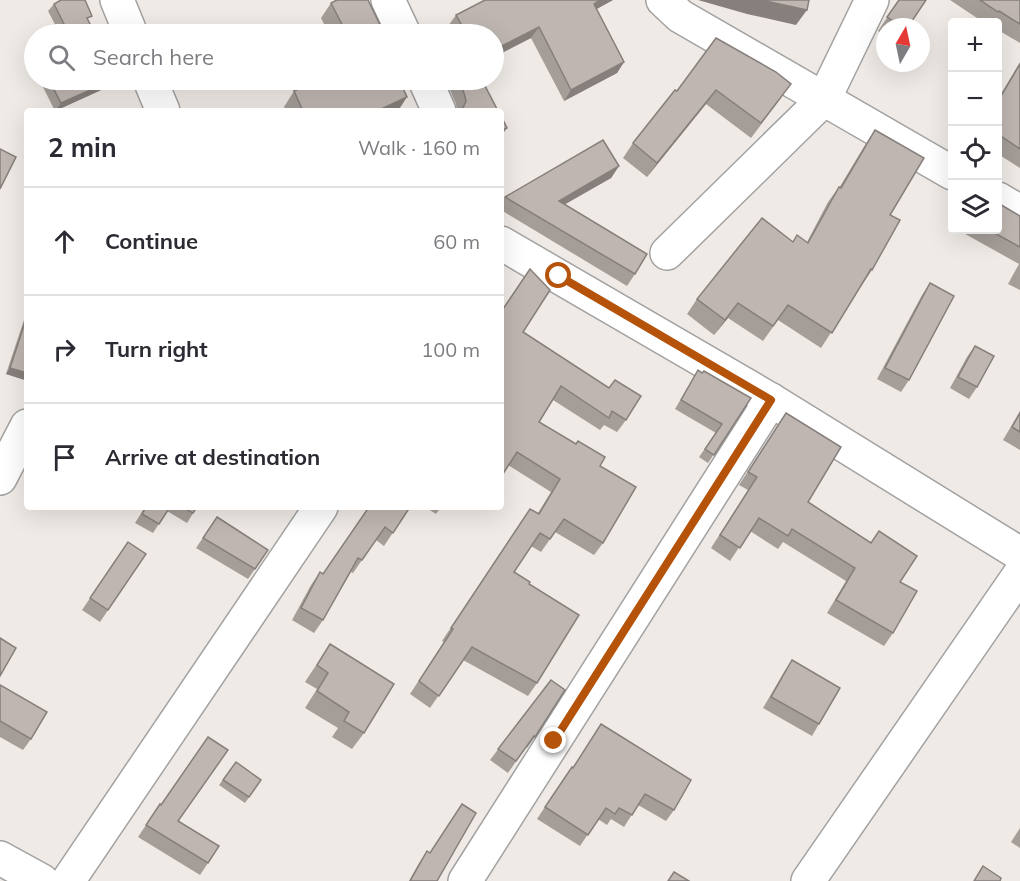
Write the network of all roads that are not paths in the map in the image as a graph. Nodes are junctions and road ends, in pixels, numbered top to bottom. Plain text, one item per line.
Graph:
1 (117, 0) edge
2 (388, 0) edge
3 (663, 0) edge
4 (872, 0) edge
5 (127, 24) edge
6 (399, 24) edge
7 (154, 90) edge
8 (430, 90) edge
9 (824, 99) junction
10 (162, 108) edge
11 (439, 108) edge
12 (948, 171) edge
13 (1002, 201) edge
14 (1020, 212) edge
15 (504, 245) edge
16 (667, 254) dead end
17 (771, 400) junction
18 (24, 432) edge
19 (0, 478) edge
20 (319, 510) edge
21 (1020, 554) edge
22 (1020, 574) edge
23 (0, 858) edge
24 (42, 881) edge
25 (68, 881) edge
26 (465, 881) edge
27 (808, 881) edge

1 - 5 street
2 - 6 street
3 - 9 street
4 - 9 street
7 - 10 street
8 - 11 street
9 - 12 street
9 - 16 street
13 - 14 street
15 - 17 street
17 - 21 street
17 - 26 street
18 - 19 street
20 - 25 street
22 - 27 street
23 - 24 street

